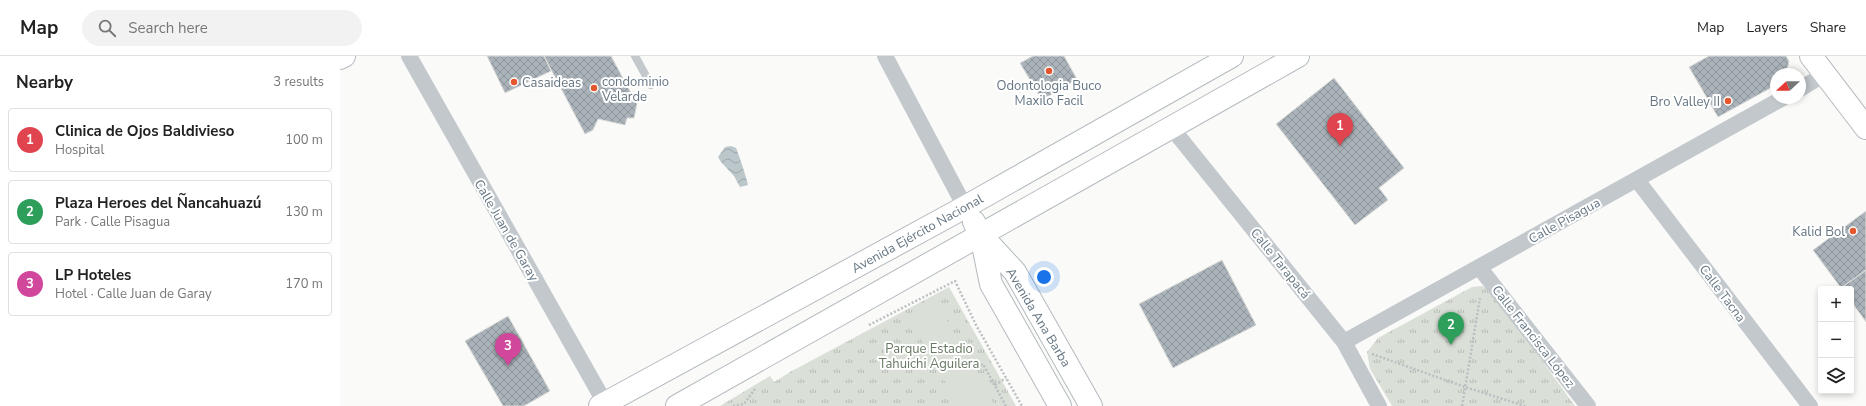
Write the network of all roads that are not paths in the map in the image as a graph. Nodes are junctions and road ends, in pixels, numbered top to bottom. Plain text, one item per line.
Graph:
1 (344, 56) edge
2 (409, 56) edge
3 (635, 56) edge
4 (885, 56) edge
5 (1232, 56) edge
6 (1298, 56) edge
7 (1812, 56) edge
8 (340, 58) edge
9 (1825, 74) junction
10 (651, 85) dead end
11 (1806, 85) edge
12 (1772, 104) edge
13 (1171, 127) junction
14 (1866, 128) edge
15 (1637, 180) junction
16 (965, 206) junction
17 (980, 234) junction
18 (1479, 267) junction
19 (1344, 342) junction
20 (611, 404) edge
21 (677, 406) edge
22 (1060, 406) edge
23 (1091, 406) edge
24 (1379, 406) edge
25 (1588, 406) edge
26 (1810, 406) edge

1 - 8 street
2 - 20 street, Calle Juan de Garay
3 - 10 lane
4 - 16 street, Avenida Ana Barba
5 - 16 street, Avenida Ejército Nacional
6 - 13 street
7 - 9 street
9 - 11 street
9 - 14 street
12 - 15 street, Calle Pisagua
13 - 17 street
13 - 19 street, Calle Tarapacá
15 - 18 street, Calle Pisagua
15 - 26 street, Calle Tacna
16 - 17 street, Avenida Ana Barba
16 - 20 street, Avenida Ejército Nacional
17 - 21 street
17 - 22 street, Avenida Ana Barba
17 - 23 street, Avenida Ana Barba
18 - 19 street, Calle Pisagua
18 - 25 street, Calle Francisca López
19 - 24 street, Calle Tarapacá

